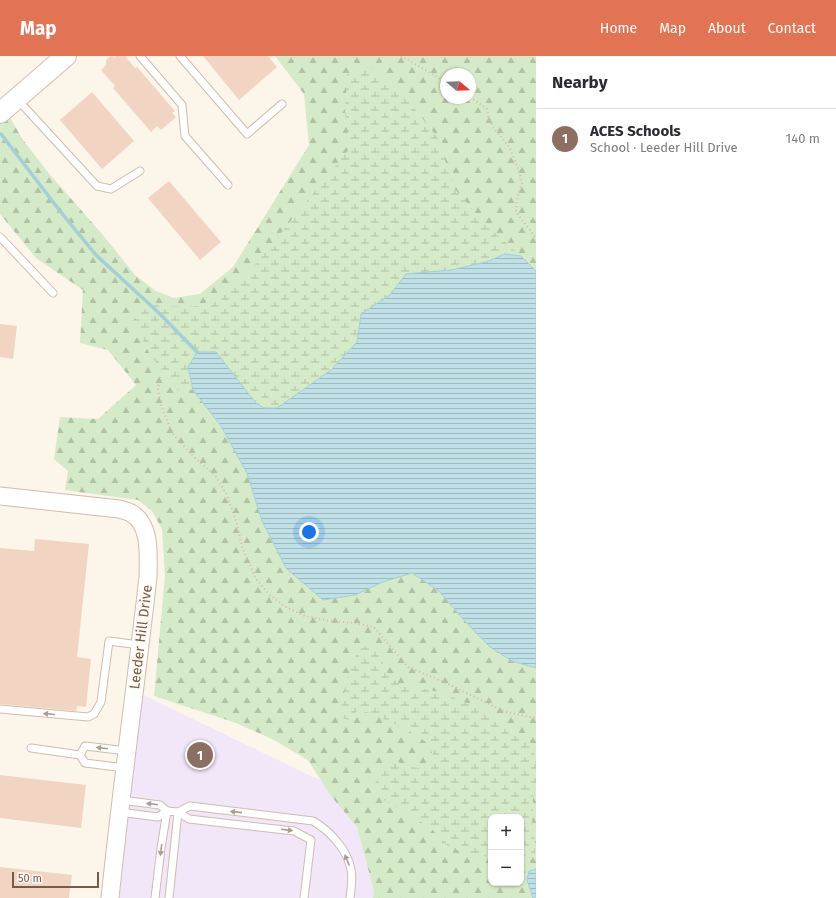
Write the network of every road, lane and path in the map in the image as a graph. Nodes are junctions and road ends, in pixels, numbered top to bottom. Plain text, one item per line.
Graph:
1 (140, 56) edge
2 (180, 56) edge
3 (401, 56) edge
4 (63, 57) edge
5 (440, 79) edge
6 (16, 99) junction
7 (476, 101) edge
8 (282, 104) dead end
9 (0, 113) edge
10 (140, 171) dead end
11 (228, 185) dead end
12 (0, 237) edge
13 (536, 238) edge
14 (54, 294) dead end
15 (160, 377) dead end
16 (0, 496) edge
17 (140, 645) junction
18 (0, 709) edge
19 (536, 718) edge
20 (31, 748) dead end
21 (128, 751) junction
22 (80, 755) junction
23 (126, 769) junction
24 (120, 806) junction
25 (167, 811) junction
26 (178, 812) junction
27 (110, 898) edge
28 (156, 898) edge
29 (168, 898) edge
30 (304, 898) edge
31 (350, 898) edge

1 - 11 lane
2 - 8 lane
3 - 5 path
4 - 6 main road
6 - 9 main road
6 - 10 lane
7 - 13 path
12 - 14 lane
15 - 19 path
16 - 17 street, Leeder Hill Drive
17 -> 18 lane
17 - 21 street, Leeder Hill Drive
20 - 22 lane
21 -> 22 lane
21 - 23 street, Leeder Hill Drive
22 - 23 lane
23 - 24 street, Leeder Hill Drive
24 - 25 lane
25 -> 24 lane
24 - 27 street, Leeder Hill Drive
25 - 26 lane
25 -> 28 lane
26 - 29 lane
26 -> 30 lane
31 -> 26 lane

